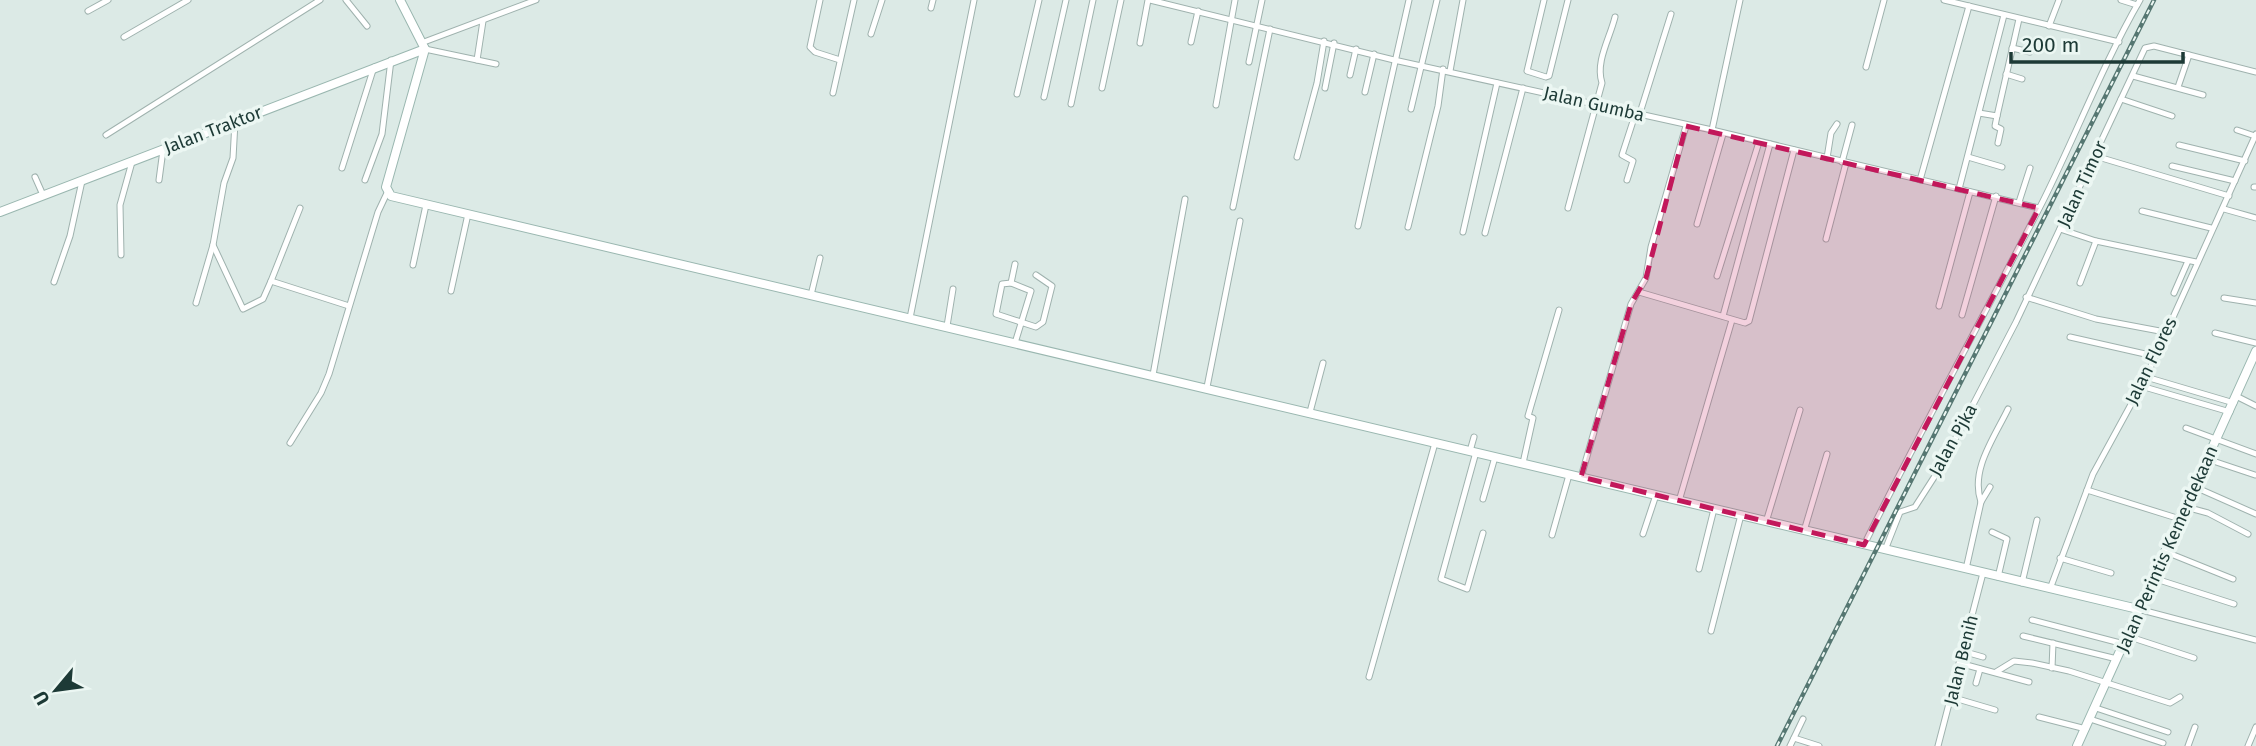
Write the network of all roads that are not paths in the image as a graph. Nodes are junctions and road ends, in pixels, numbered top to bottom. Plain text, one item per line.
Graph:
1 (108, 0) edge
2 (188, 0) edge
3 (320, 0) edge
4 (346, 0) edge
5 (400, 0) edge
6 (536, 0) edge
7 (820, 0) edge
8 (854, 0) edge
9 (882, 0) edge
10 (933, 0) edge
11 (974, 0) edge
12 (1039, 0) edge
13 (1066, 0) edge
14 (1093, 0) edge
15 (1121, 0) edge
16 (1149, 0) edge
17 (1235, 0) edge
18 (1262, 0) edge
19 (1409, 0) edge
20 (1437, 0) edge
21 (1463, 0) edge
22 (1544, 0) edge
23 (1568, 0) edge
24 (1740, 0) edge
25 (1884, 0) edge
26 (1944, 0) edge
27 (1987, 0) edge
28 (2059, 0) edge
29 (2121, 0) edge
30 (1955, 1) edge
31 (2139, 2) edge
32 (1969, 6) junction
33 (931, 8) dead end
34 (1982, 9) junction
35 (88, 11) dead end
36 (1198, 11) junction
37 (1671, 14) dead end
38 (2004, 15) junction
39 (1615, 17) dead end
40 (2019, 19) junction
41 (1232, 20) junction
42 (483, 21) junction
43 (367, 26) dead end
44 (1256, 26) junction
45 (2049, 26) junction
46 (1270, 29) junction
47 (871, 34) dead end
48 (124, 37) dead end
49 (1324, 41) junction
50 (1191, 42) dead end
51 (2119, 42) junction
52 (1140, 43) dead end
53 (1334, 43) junction
54 (425, 46) junction
55 (2012, 48) junction
56 (1356, 49) junction
57 (2030, 52) dead end
58 (1374, 54) junction
59 (2189, 55) junction
60 (391, 60) junction
61 (477, 60) junction
62 (841, 60) junction
63 (1394, 60) junction
64 (1993, 60) junction
65 (1249, 62) dead end
66 (2009, 63) junction
67 (2256, 63) edge
68 (496, 64) dead end
69 (1420, 65) junction
70 (374, 67) junction
71 (1866, 67) dead end
72 (1447, 70) junction
73 (2254, 72) edge
74 (2006, 74) junction
75 (1350, 75) dead end
76 (1538, 76) junction
77 (2133, 76) junction
78 (2022, 79) dead end
79 (1497, 83) junction
80 (1986, 86) junction
81 (2178, 87) junction
82 (1102, 88) dead end
83 (1325, 88) dead end
84 (1523, 88) junction
85 (1533, 90) junction
86 (2003, 90) junction
87 (1365, 92) dead end
88 (833, 93) dead end
89 (1017, 94) dead end
90 (2203, 94) dead end
91 (1044, 97) dead end
92 (2121, 99) junction
93 (1070, 104) dead end
94 (1216, 105) dead end
95 (1595, 107) junction
96 (1411, 109) dead end
97 (1979, 113) junction
98 (1637, 115) junction
99 (1997, 116) junction
100 (2172, 116) dead end
101 (235, 122) junction
102 (1837, 124) dead end
103 (1686, 125) junction
104 (1852, 125) dead end
105 (2001, 129) junction
106 (1712, 130) junction
107 (2237, 130) dead end
108 (2009, 131) dead end
109 (1723, 134) junction
110 (106, 135) dead end
111 (2256, 135) edge
112 (1759, 142) junction
113 (1998, 143) dead end
114 (1770, 144) junction
115 (2179, 145) dead end
116 (163, 150) junction
117 (1794, 150) junction
118 (2095, 156) junction
119 (1297, 157) dead end
120 (1968, 157) junction
121 (1826, 158) junction
122 (2245, 161) junction
123 (132, 162) junction
124 (1844, 162) junction
125 (2172, 166) dead end
126 (2002, 167) dead end
127 (342, 168) dead end
128 (2030, 169) dead end
129 (35, 177) dead end
130 (159, 180) dead end
131 (365, 180) dead end
132 (1627, 180) dead end
133 (1920, 180) junction
134 (82, 181) junction
135 (2235, 181) junction
136 (1959, 189) junction
137 (1970, 192) junction
138 (387, 193) junction
139 (43, 195) junction
140 (1996, 196) junction
141 (2229, 196) junction
142 (1185, 199) dead end
143 (2019, 202) junction
144 (426, 205) junction
145 (1233, 207) dead end
146 (300, 208) dead end
147 (1568, 208) dead end
148 (2039, 208) junction
149 (2224, 209) junction
150 (2142, 211) dead end
151 (0, 212) edge
152 (468, 214) junction
153 (2256, 218) edge
154 (1240, 221) dead end
155 (1697, 224) dead end
156 (1358, 226) dead end
157 (1408, 227) dead end
158 (2060, 229) junction
159 (2211, 229) junction
160 (1462, 232) dead end
161 (1485, 233) dead end
162 (1826, 239) dead end
163 (2096, 241) junction
164 (213, 245) junction
165 (121, 255) dead end
166 (820, 258) dead end
167 (2188, 261) junction
168 (2196, 262) junction
169 (1015, 264) dead end
170 (413, 265) dead end
171 (1036, 275) dead end
172 (1717, 276) dead end
173 (271, 281) junction
174 (54, 282) dead end
175 (1011, 283) junction
176 (2080, 283) dead end
177 (953, 289) dead end
178 (451, 291) dead end
179 (1639, 292) junction
180 (2174, 293) dead end
181 (811, 295) junction
182 (2026, 297) junction
183 (2224, 298) dead end
184 (195, 303) dead end
185 (2256, 303) edge
186 (349, 306) junction
187 (1939, 306) dead end
188 (1559, 310) dead end
189 (1962, 315) dead end
190 (1723, 316) junction
191 (909, 318) junction
192 (1732, 320) junction
193 (1021, 321) junction
194 (2016, 322) joint
195 (947, 327) junction
196 (2165, 332) junction
197 (2215, 333) dead end
198 (2070, 337) dead end
199 (1015, 343) junction
200 (2256, 343) edge
201 (2256, 351) edge
202 (2154, 356) junction
203 (1323, 363) dead end
204 (1153, 375) junction
205 (2146, 377) junction
206 (2141, 386) junction
207 (1207, 387) junction
208 (2233, 404) junction
209 (2256, 406) edge
210 (2008, 408) dead end
211 (1800, 410) dead end
212 (1310, 412) junction
213 (2186, 428) dead end
214 (1474, 437) dead end
215 (2216, 440) junction
216 (290, 443) dead end
217 (1435, 443) junction
218 (1473, 451) junction
219 (1827, 454) dead end
220 (2256, 454) edge
221 (1495, 457) junction
222 (2207, 459) junction
223 (1523, 463) junction
224 (1569, 475) junction
225 (2255, 475) edge
226 (1581, 477) junction
227 (1990, 487) dead end
228 (2195, 487) junction
229 (2087, 489) junction
230 (1656, 495) junction
231 (1483, 499) dead end
232 (1678, 501) junction
233 (1981, 502) junction
234 (2186, 507) junction
235 (1714, 509) junction
236 (2256, 514) edge
237 (1741, 515) junction
238 (2180, 519) junction
239 (2037, 520) dead end
240 (1766, 522) junction
241 (1804, 531) junction
242 (1992, 532) dead end
243 (1483, 533) dead end
244 (1643, 534) dead end
245 (2248, 534) dead end
246 (1552, 535) dead end
247 (1864, 545) junction
248 (1885, 550) junction
249 (2166, 552) junction
250 (2060, 558) junction
251 (1699, 569) dead end
252 (1966, 569) junction
253 (1983, 573) junction
254 (2111, 573) dead end
255 (1998, 577) junction
256 (2153, 578) junction
257 (2233, 579) dead end
258 (2022, 583) junction
259 (2050, 589) junction
260 (2234, 604) dead end
261 (2138, 609) junction
262 (2032, 620) dead end
263 (1711, 631) dead end
264 (2023, 636) dead end
265 (2125, 640) junction
266 (2256, 640) edge
267 (2053, 643) junction
268 (1962, 651) junction
269 (1983, 657) dead end
270 (2193, 658) dead end
271 (2117, 659) junction
272 (1959, 663) junction
273 (2053, 668) junction
274 (1980, 669) junction
275 (1996, 672) junction
276 (1369, 677) dead end
277 (1976, 682) dead end
278 (2029, 682) dead end
279 (2107, 682) junction
280 (1951, 697) junction
281 (2180, 697) dead end
282 (2096, 708) junction
283 (1995, 710) dead end
284 (2039, 717) dead end
285 (1803, 719) dead end
286 (2090, 719) junction
287 (2195, 727) dead end
288 (2256, 727) edge
289 (2086, 729) junction
290 (2168, 733) dead end
291 (1794, 738) junction
292 (2163, 743) dead end
293 (1790, 746) edge
294 (1819, 746) edge
295 (1938, 746) edge
296 (2077, 746) edge
297 (2188, 746) edge
298 (2248, 746) edge

1 - 35 street
2 - 48 street
3 - 110 street
4 - 43 street
5 - 54 street
6 - 42 street
7 - 62 street
8 - 62 street
9 - 47 street
10 - 33 street
11 - 191 street
12 - 89 street
13 - 91 street
14 - 93 street
15 - 82 street
16 - 36 street, Jalan Gumba
16 - 52 street
17 - 41 street
18 - 44 street
19 - 63 street
20 - 69 street
21 - 72 street
22 - 76 street
23 - 76 street
24 - 106 street
25 - 71 street
26 - 30 street
27 - 34 street
28 - 45 street
29 - 31 street
30 - 32 street
31 - 51 street
32 - 34 street
32 - 133 street
34 - 38 street
36 - 41 street, Jalan Gumba
36 - 50 street
37 - 98 street
38 - 40 street
38 - 64 street
39 - 95 street
40 - 45 street
40 - 55 street
41 - 44 street, Jalan Gumba
41 - 94 street
42 - 54 street
42 - 61 street
44 - 46 street, Jalan Gumba
44 - 65 street
45 - 51 street
46 - 49 street, Jalan Gumba
46 - 145 street
49 - 53 street, Jalan Gumba
49 - 119 street
51 - 148 street
53 - 56 street, Jalan Gumba
53 - 83 street
54 - 60 street, Jalan Traktor
54 - 61 street
54 - 138 street
55 - 57 street
55 - 66 street
56 - 58 street, Jalan Gumba
56 - 75 street
58 - 63 street, Jalan Gumba
58 - 87 street
59 - 73 street
59 - 77 street, Jalan Timor
59 - 81 street
60 - 70 street, Jalan Traktor
60 - 131 street
61 - 68 street
62 - 88 street
63 - 69 street, Jalan Gumba
63 - 156 street
64 - 66 street
64 - 80 street
66 - 74 street
67 - 73 street
69 - 72 street, Jalan Gumba
69 - 96 street
70 - 101 street, Jalan Traktor
70 - 127 street
72 - 79 street, Jalan Gumba
72 - 157 street
74 - 78 street
74 - 86 street
76 - 85 street
77 - 81 street
77 - 92 street, Jalan Timor
79 - 84 street, Jalan Gumba
79 - 160 street
80 - 86 street
80 - 97 street
81 - 90 street
84 - 85 street, Jalan Gumba
84 - 161 street
85 - 95 street, Jalan Gumba
86 - 99 street
92 - 100 street
92 - 118 street, Jalan Timor
95 - 98 street, Jalan Gumba
95 - 147 street
97 - 99 street
97 - 120 street
98 - 103 street, Jalan Gumba
98 - 132 street
99 - 105 street
101 - 116 street, Jalan Traktor
101 - 164 street
102 - 121 street
103 - 106 street, Jalan Gumba
103 - 179 street
104 - 124 street
105 - 108 street
105 - 113 street
106 - 109 street, Jalan Gumba
107 - 111 street
109 - 112 street, Jalan Gumba
109 - 155 street
111 - 122 street, Jalan Flores
112 - 114 street, Jalan Gumba
112 - 172 street
114 - 117 street, Jalan Gumba
114 - 190 street
115 - 122 street
116 - 123 street, Jalan Traktor
116 - 130 street
117 - 121 street, Jalan Gumba
117 - 192 street
118 - 141 street
118 - 158 street, Jalan Timor
120 - 126 street
120 - 136 street
121 - 124 street, Jalan Gumba
122 - 135 street, Jalan Flores
123 - 134 street, Jalan Traktor
123 - 165 street
124 - 133 street, Jalan Gumba
124 - 162 street
125 - 135 street
128 - 143 street
129 - 139 street
133 - 136 street, Jalan Gumba
134 - 139 street, Jalan Traktor
134 - 174 street
135 - 141 street, Jalan Flores
136 - 137 street, Jalan Gumba
137 - 140 street, Jalan Gumba
137 - 187 street
138 - 144 street
138 - 186 street
139 - 151 street, Jalan Traktor
140 - 143 street, Jalan Gumba
140 - 189 street
141 - 149 street, Jalan Flores
142 - 204 street
143 - 148 street, Jalan Gumba
144 - 152 street
144 - 170 street
146 - 173 street
148 - 247 street
149 - 153 street
149 - 159 street, Jalan Flores
150 - 159 street
152 - 178 street
152 - 181 street
154 - 207 street
158 - 163 street
158 - 182 street, Jalan Timor
159 - 168 street, Jalan Flores
163 - 167 street
163 - 176 street
164 - 173 street
164 - 184 street
166 - 181 street
167 - 168 street
167 - 180 street
168 - 196 street, Jalan Flores
169 - 175 street
171 - 193 street
173 - 186 street
175 - 193 street
175 - 193 street
177 - 195 street
179 - 190 street
179 - 226 street
181 - 191 street
182 - 194 street, Jalan Timor
182 - 196 street
183 - 185 street
186 - 216 street
188 - 223 street
190 - 192 street
191 - 195 street
192 - 232 street
193 - 199 street
194 - 248 street, Jalan Pjka
195 - 199 street
196 - 202 street, Jalan Flores
197 - 200 street
198 - 202 street
199 - 204 street
201 - 208 street, Jalan Perintis Kemerdekaan
202 - 205 street, Jalan Flores
203 - 212 street
204 - 207 street
205 - 206 street, Jalan Flores
205 - 208 street
206 - 208 street
206 - 229 street, Jalan Flores
207 - 212 street
208 - 209 street
208 - 215 street, Jalan Perintis Kemerdekaan
210 - 233 street
211 - 240 street
212 - 217 street
213 - 215 street
214 - 218 street
215 - 220 street
215 - 222 street, Jalan Perintis Kemerdekaan
217 - 218 street
217 - 276 street
218 - 221 street
218 - 243 street
219 - 241 street
221 - 223 street
221 - 231 street
222 - 225 street
222 - 228 street, Jalan Perintis Kemerdekaan
223 - 224 street
224 - 226 street
224 - 246 street
226 - 230 street
227 - 233 street
228 - 234 street, Jalan Perintis Kemerdekaan
228 - 236 street
229 - 238 street
229 - 250 street, Jalan Flores
230 - 232 street
230 - 244 street
232 - 235 street
233 - 252 street
234 - 238 street, Jalan Perintis Kemerdekaan
234 - 245 street
235 - 237 street
235 - 251 street
237 - 240 street
237 - 263 street
238 - 249 street, Jalan Perintis Kemerdekaan
239 - 258 street
240 - 241 street
241 - 247 street
242 - 255 street
247 - 248 street
248 - 252 street
249 - 256 street, Jalan Perintis Kemerdekaan
249 - 257 street
250 - 254 street
250 - 259 street, Jalan Flores
252 - 253 street
253 - 255 street
253 - 268 street, Jalan Benih
255 - 258 street
256 - 260 street
256 - 261 street, Jalan Perintis Kemerdekaan
258 - 259 street
259 - 261 street
261 - 265 street, Jalan Perintis Kemerdekaan
261 - 266 street
262 - 265 street
264 - 267 street
265 - 270 street
265 - 271 street, Jalan Perintis Kemerdekaan
267 - 271 street
267 - 273 street
268 - 269 street
268 - 272 street, Jalan Benih
271 - 279 street, Jalan Perintis Kemerdekaan
272 - 274 street
272 - 280 street, Jalan Benih
273 - 275 street
273 - 279 street
274 - 275 street
274 - 277 street
275 - 278 street
279 - 281 street
279 - 282 street, Jalan Perintis Kemerdekaan
280 - 283 street
280 - 295 street, Jalan Benih
282 - 286 street, Jalan Perintis Kemerdekaan
282 - 290 street
284 - 289 street
285 - 291 street
286 - 289 street, Jalan Perintis Kemerdekaan
286 - 292 street
287 - 297 street
288 - 298 street
289 - 296 street, Jalan Perintis Kemerdekaan
291 - 293 street
291 - 294 street

